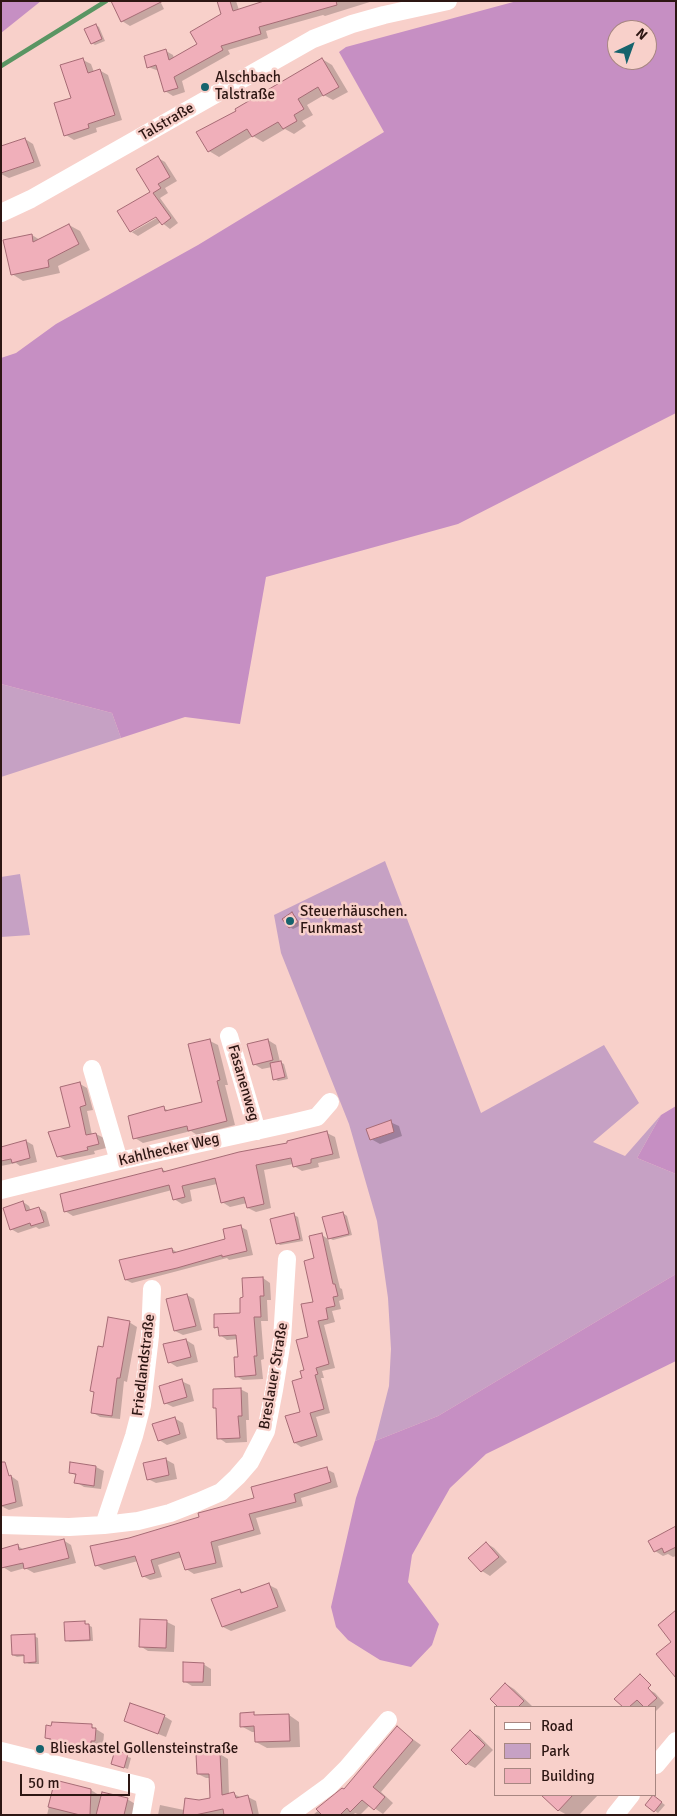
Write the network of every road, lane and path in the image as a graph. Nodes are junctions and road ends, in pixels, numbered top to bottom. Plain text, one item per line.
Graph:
1 (448, 1) edge
2 (1, 213) edge
3 (229, 1036) dead end
4 (93, 1069) dead end
5 (330, 1102) dead end
6 (257, 1131) junction
7 (119, 1161) junction
8 (1, 1190) edge
9 (286, 1259) dead end
10 (152, 1289) dead end
11 (1, 1525) edge
12 (104, 1526) junction
13 (388, 1720) dead end
14 (676, 1741) edge
15 (1, 1751) edge
16 (657, 1764) edge
17 (630, 1796) edge
18 (141, 1815) edge
19 (289, 1815) edge
20 (615, 1815) edge

1 - 2 street, Talstraße
3 - 6 street, Fasanenweg
4 - 7 street
5 - 6 street, Kahlhecker Weg
6 - 7 street, Kahlhecker Weg
7 - 8 street, Kahlhecker Weg
9 - 12 street, Breslauer Straße
10 - 12 street, Friedlandstraße
11 - 12 street, Breslauer Straße
13 - 19 street
14 - 16 street
15 - 18 street
17 - 20 street

